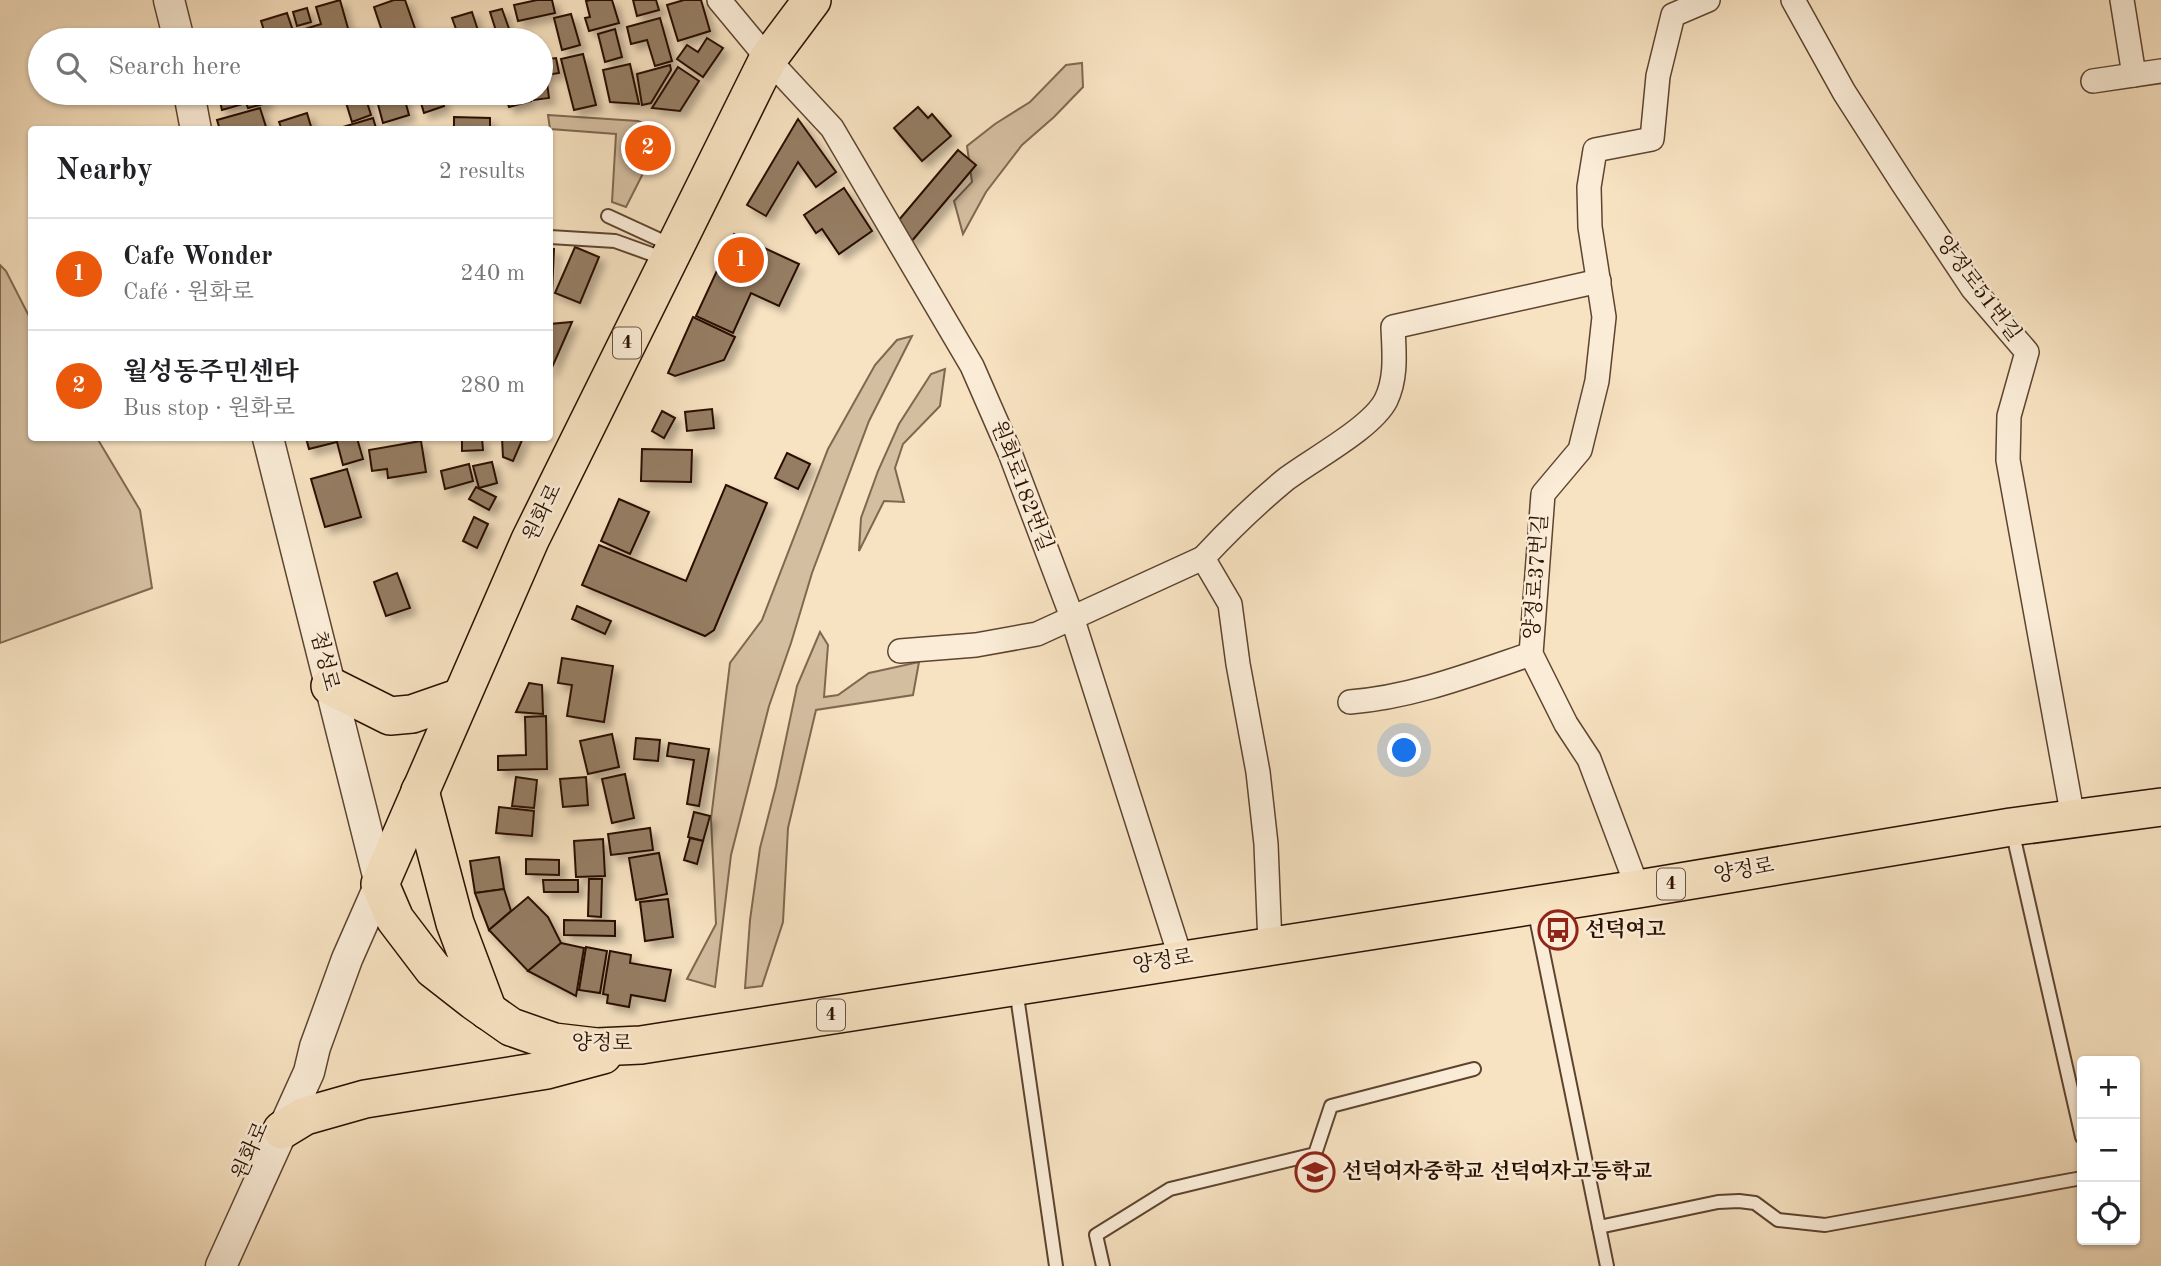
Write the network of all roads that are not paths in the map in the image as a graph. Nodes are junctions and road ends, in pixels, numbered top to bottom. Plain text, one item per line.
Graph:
1 (169, 0) edge
2 (719, 0) edge
3 (812, 0) edge
4 (1708, 0) edge
5 (1793, 0) edge
6 (2122, 0) edge
7 (176, 28) edge
8 (768, 60) junction
9 (2161, 71) edge
10 (2134, 75) junction
11 (2093, 81) dead end
12 (191, 105) edge
13 (195, 126) edge
14 (608, 216) dead end
15 (553, 237) edge
16 (671, 254) junction
17 (1599, 281) junction
18 (269, 441) edge
19 (1203, 558) junction
20 (1072, 617) junction
21 (900, 651) dead end
22 (1531, 654) junction
23 (330, 686) junction
24 (461, 697) junction
25 (1350, 702) dead end
26 (420, 791) junction
27 (2161, 807) edge
28 (2073, 818) junction
29 (2011, 827) junction
30 (380, 884) junction
31 (1638, 889) junction
32 (1533, 905) junction
33 (1270, 946) junction
34 (1181, 959) junction
35 (1015, 986) junction
36 (488, 1011) junction
37 (641, 1045) junction
38 (315, 1047) junction
39 (1474, 1069) dead end
40 (2078, 1119) edge
41 (282, 1130) junction
42 (2077, 1179) edge
43 (1599, 1227) junction
44 (200, 1266) edge
45 (221, 1266) edge
46 (1056, 1266) edge
47 (1103, 1266) edge
48 (1607, 1266) edge

1 - 7 street
2 - 8 street, 원화로182번길
3 - 8 main road, 원화로 / 4
4 - 17 street, 양정로37번길
5 - 28 street, 양정로51번길
6 - 10 street
8 - 16 main road, 원화로 / 4
8 - 20 street, 원화로182번길
9 - 10 street
10 - 11 street
12 - 13 street
14 - 16 lane
15 - 16 lane
16 - 24 main road, 원화로 / 4
17 - 19 street
17 - 22 street, 양정로37번길
18 - 23 street, 첨성로
19 - 20 street
19 - 33 street
20 - 21 street
20 - 34 street, 원화로182번길
22 - 25 street
22 - 31 street, 양정로37번길
23 - 24 main road
23 - 30 street, 첨성로
24 - 26 main road, 원화로 / 4
26 - 30 main road, 원화로 / 4
26 - 36 main road
27 - 28 main road, 양정로 / 4
28 - 29 main road, 양정로 / 4
29 - 31 main road, 양정로 / 4
29 - 40 lane
30 - 36 main road, 양정로 / 4
30 - 38 street, 원화로
31 - 32 main road, 양정로 / 4
32 - 33 main road, 양정로 / 4
32 - 43 lane
33 - 34 main road, 양정로 / 4
34 - 35 main road, 양정로 / 4
35 - 37 main road, 양정로 / 4
35 - 46 lane
36 - 37 main road, 양정로 / 4
37 - 41 main road
38 - 41 street, 원화로
38 - 44 street, 원화로
39 - 47 lane
41 - 45 street, 원화로
42 - 43 lane
43 - 48 lane

